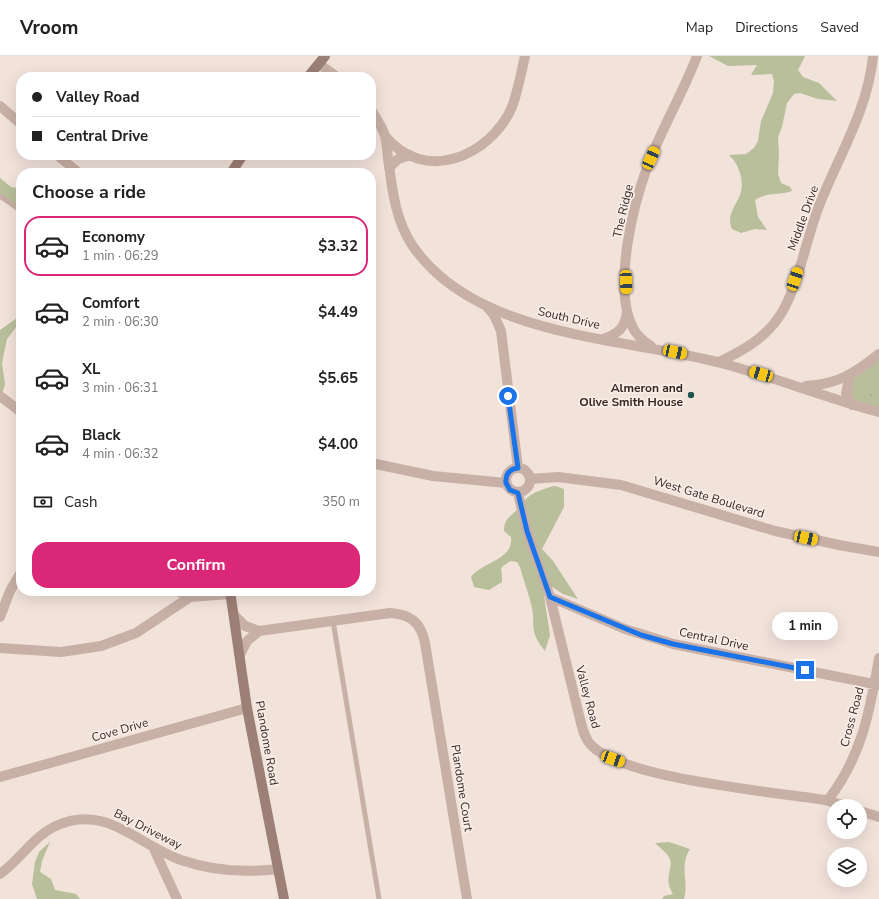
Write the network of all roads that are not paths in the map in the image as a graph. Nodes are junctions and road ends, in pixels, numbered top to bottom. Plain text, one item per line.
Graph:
1 (525, 56) edge
2 (697, 56) edge
3 (873, 56) edge
4 (322, 60) edge
5 (312, 72) edge
6 (333, 72) edge
7 (0, 106) edge
8 (376, 119) edge
9 (16, 120) edge
10 (385, 136) junction
11 (410, 155) junction
12 (64, 160) edge
13 (73, 168) edge
14 (389, 168) junction
15 (0, 196) edge
16 (16, 207) edge
17 (484, 304) junction
18 (627, 310) junction
19 (514, 318) junction
20 (501, 331) junction
21 (602, 340) junction
22 (652, 347) junction
23 (879, 354) edge
24 (719, 362) junction
25 (850, 375) junction
26 (801, 387) junction
27 (0, 396) edge
28 (852, 405) junction
29 (16, 408) edge
30 (879, 412) edge
31 (376, 464) edge
32 (518, 468) junction
33 (530, 479) junction
34 (506, 483) junction
35 (518, 493) junction
36 (879, 552) edge
37 (16, 581) edge
38 (198, 596) edge
39 (231, 596) edge
40 (190, 597) joint
41 (550, 597) junction
42 (234, 615) junction
43 (0, 617) edge
44 (333, 620) junction
45 (259, 631) junction
46 (0, 648) edge
47 (240, 655) junction
48 (879, 658) edge
49 (877, 684) edge
50 (246, 708) junction
51 (0, 777) edge
52 (829, 799) edge
53 (827, 800) edge
54 (867, 813) edge
55 (879, 817) edge
56 (154, 849) junction
57 (278, 869) junction
58 (0, 874) edge
59 (176, 898) edge
60 (284, 899) edge
61 (379, 899) edge
62 (467, 899) edge

1 - 11 street
2 - 18 street, The Ridge
3 - 24 street, Middle Drive
4 - 5 main road
4 - 6 street
7 - 9 street
8 - 10 street, South Drive
10 - 11 street
10 - 14 street, South Drive
11 - 14 street
12 - 13 street
14 - 17 street, South Drive
15 - 16 lane
17 - 19 street, South Drive
17 - 20 street
18 - 21 street, The Ridge
18 - 22 street, The Ridge
19 - 20 street
19 - 21 street, South Drive
20 - 32 street
21 - 22 street, South Drive
22 - 24 street, South Drive
23 - 25 street
24 - 26 street, South Drive
25 - 26 street
25 - 28 street
26 - 28 street, South Drive
27 - 29 street
28 - 30 street, South Drive
31 - 34 street
32 - 33 street
32 - 34 street
33 - 35 street
33 - 36 street, West Gate Boulevard
34 - 35 street
35 - 41 street, Valley Road
37 - 43 street
38 - 40 street
39 - 42 main road, Plandome Road
40 - 46 street
41 - 49 street, Central Drive
41 - 53 street, Valley Road
42 - 45 street
42 - 47 main road, Plandome Road
44 - 45 street, Plandome Court
44 - 61 lane
44 - 62 street, Plandome Court
45 - 47 street
47 - 50 main road, Plandome Road
48 - 49 street, Cross Road
49 - 52 street, Cross Road
50 - 51 street, Cove Drive
50 - 57 main road, Plandome Road
54 - 55 street
56 - 57 street, Bay Driveway
56 - 58 street, Bay Driveway
56 - 59 street
57 - 60 main road, Plandome Road

